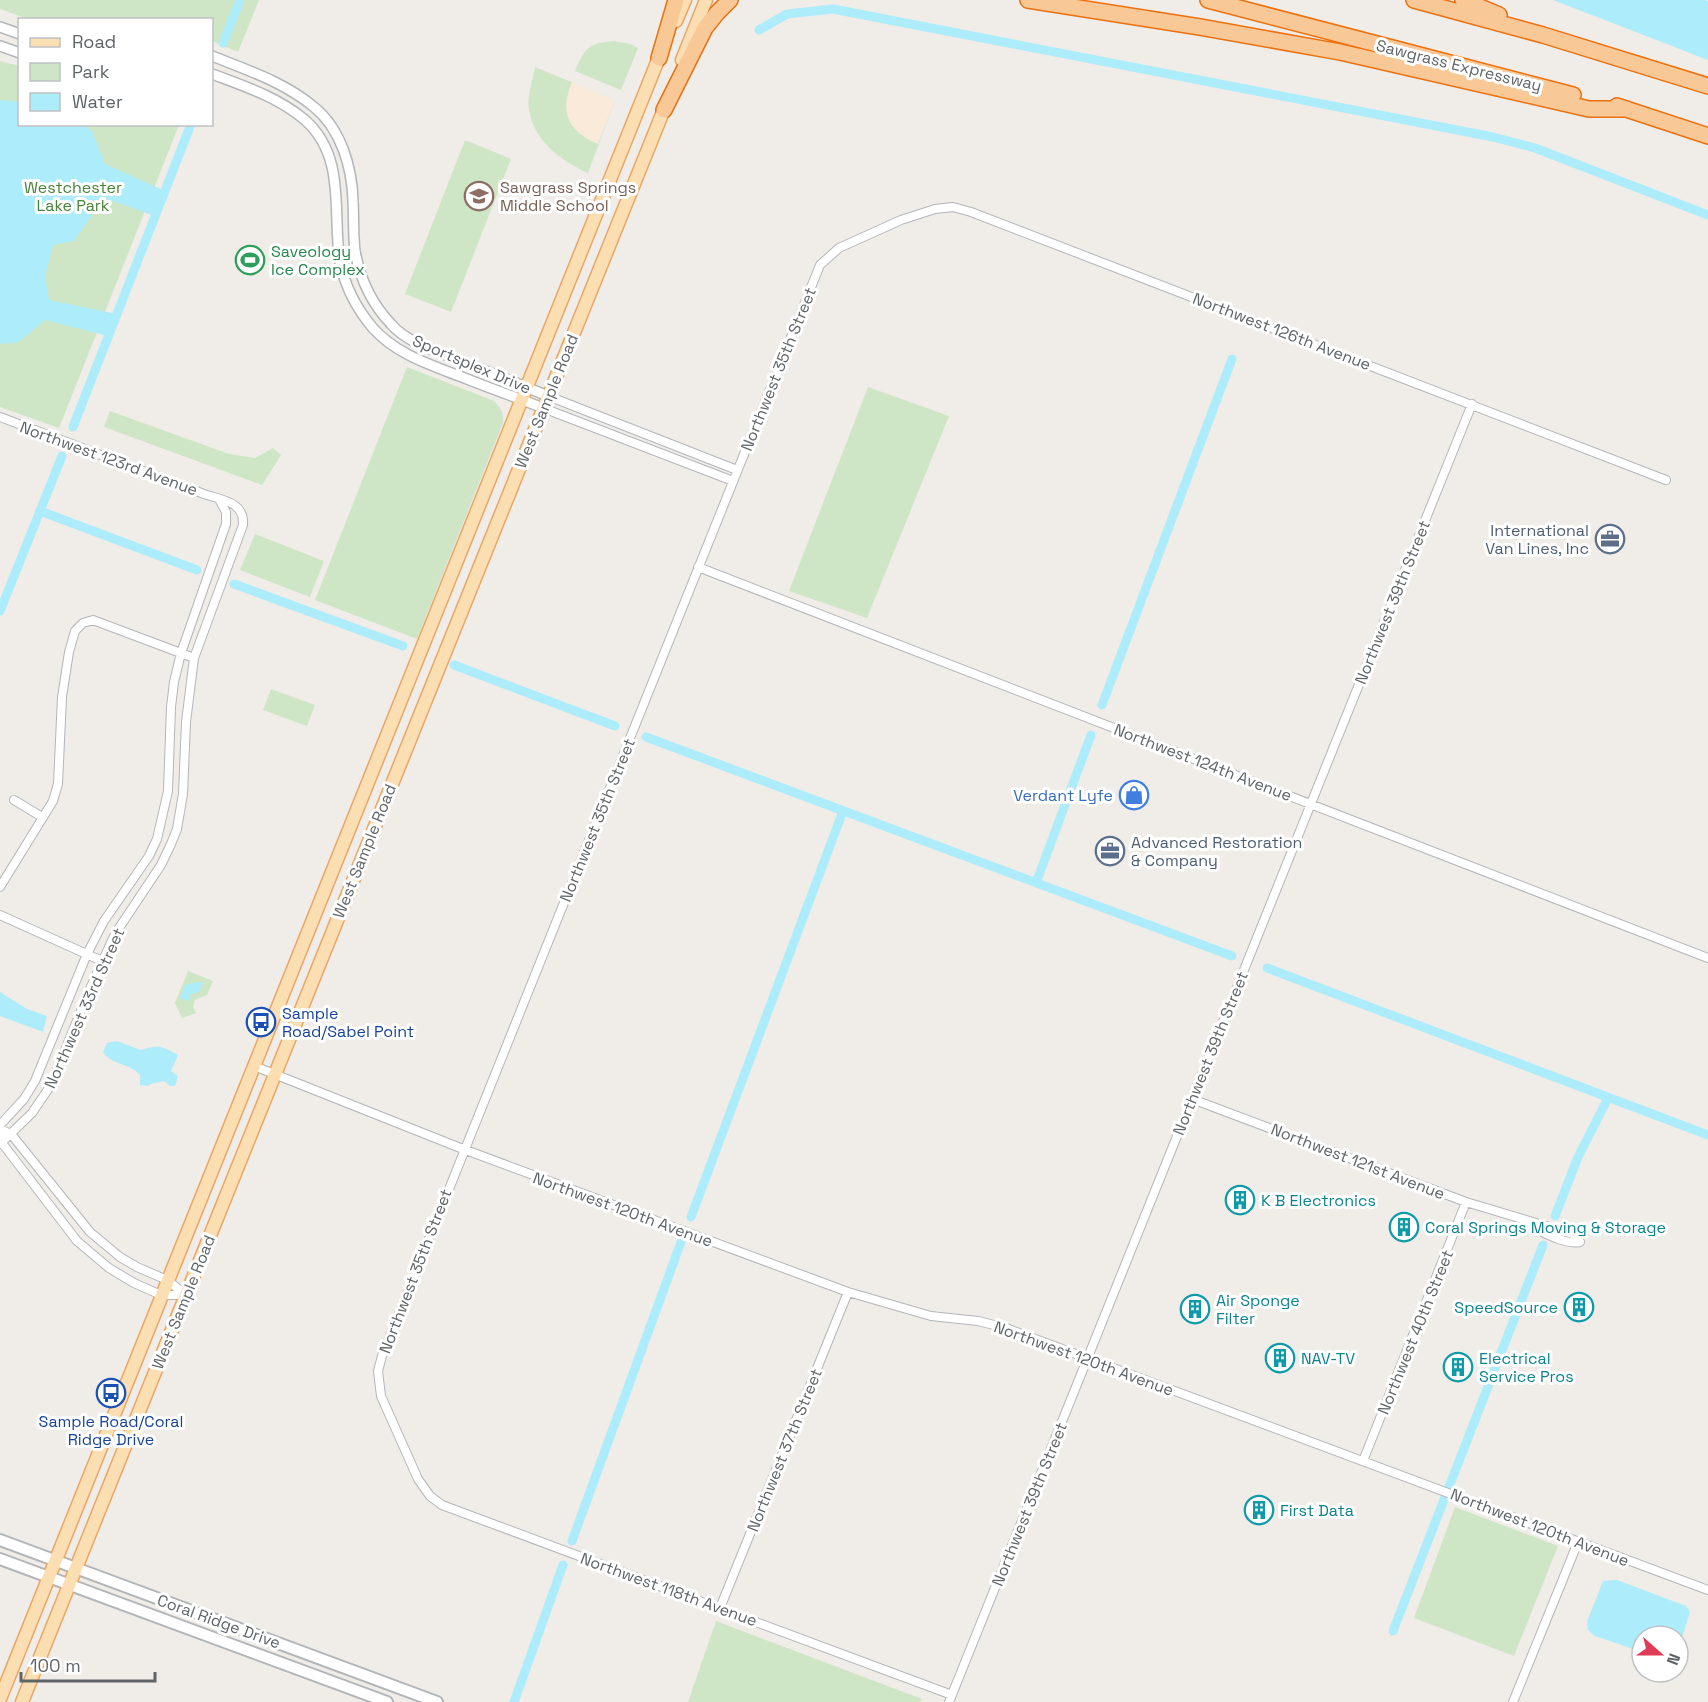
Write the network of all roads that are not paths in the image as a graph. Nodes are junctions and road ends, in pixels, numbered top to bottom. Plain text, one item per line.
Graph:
1 (676, 0) edge
2 (685, 0) edge
3 (706, 0) edge
4 (730, 0) edge
5 (1028, 0) edge
6 (1208, 0) edge
7 (1414, 0) edge
8 (1463, 0) edge
9 (0, 27) edge
10 (18, 33) edge
11 (1543, 35) junction
12 (0, 46) edge
13 (18, 51) edge
14 (213, 56) edge
15 (659, 58) junction
16 (213, 74) edge
17 (1708, 86) edge
18 (314, 107) junction
19 (1627, 109) junction
20 (664, 111) junction
21 (305, 120) junction
22 (1708, 136) edge
23 (895, 222) joint
24 (527, 387) junction
25 (522, 400) junction
26 (546, 402) junction
27 (1472, 404) junction
28 (0, 417) edge
29 (737, 470) junction
30 (1666, 480) dead end
31 (732, 481) junction
32 (219, 499) junction
33 (698, 567) junction
34 (181, 653) junction
35 (194, 658) junction
36 (14, 800) dead end
37 (1311, 803) junction
38 (42, 817) junction
39 (157, 838) junction
40 (171, 844) junction
41 (0, 887) edge
42 (0, 915) edge
43 (87, 954) junction
44 (1708, 958) edge
45 (102, 961) junction
46 (254, 1066) junction
47 (274, 1075) junction
48 (1192, 1099) junction
49 (0, 1127) edge
50 (11, 1134) junction
51 (1, 1141) edge
52 (464, 1149) junction
53 (1466, 1202) junction
54 (1525, 1221) junction
55 (168, 1280) junction
56 (848, 1292) junction
57 (186, 1294) junction
58 (161, 1295) junction
59 (1088, 1358) junction
60 (408, 1457) joint
61 (1363, 1461) junction
62 (0, 1540) edge
63 (1578, 1542) junction
64 (0, 1559) edge
65 (56, 1560) junction
66 (76, 1568) junction
67 (49, 1576) junction
68 (69, 1584) junction
69 (1708, 1590) edge
70 (720, 1608) junction
71 (0, 1699) edge
72 (950, 1699) edge
73 (22, 1702) edge
74 (387, 1702) edge
75 (435, 1702) edge
76 (1513, 1702) edge

1 - 15 highway
2 - 15 main road, West Sample Road
3 - 20 main road, West Sample Road
4 - 20 highway
5 - 19 highway
6 - 19 highway, Sawgrass Expressway
7 - 11 highway
8 - 11 highway
9 - 10 street
11 - 17 highway
12 - 13 street
14 - 18 street, Sportsplex Drive
15 - 24 main road, West Sample Road
16 - 21 street, Sportsplex Drive
18 - 21 street
18 - 24 street, Sportsplex Drive
19 - 22 highway, Sawgrass Expressway
20 - 26 main road, West Sample Road
21 - 25 street, Sportsplex Drive
23 - 27 street, Northwest 126th Avenue
23 - 29 street, Northwest 35th Street
24 - 25 main road, West Sample Road
24 - 26 street, Sportsplex Drive
25 - 26 street, Sportsplex Drive
25 - 46 main road, West Sample Road
26 - 29 street
26 - 31 street
26 - 47 main road, West Sample Road
27 - 30 street, Northwest 126th Avenue
27 - 37 street, Northwest 39th Street
28 - 32 street, Northwest 123rd Avenue
29 - 31 street, Northwest 35th Street
31 - 33 street, Northwest 35th Street
32 - 34 street, Northwest 33rd Street
32 - 35 street, Northwest 33rd Street
33 - 37 street, Northwest 124th Avenue
33 - 52 street, Northwest 35th Street
34 - 35 street
34 - 38 street
34 - 39 street, Northwest 33rd Street
35 - 40 street, Northwest 33rd Street
36 - 38 street
37 - 44 street, Northwest 124th Avenue
37 - 48 street, Northwest 39th Street
38 - 41 street
39 - 40 street
39 - 43 street, Northwest 33rd Street
40 - 45 street, Northwest 33rd Street
42 - 43 street
43 - 45 street
43 - 49 street, Northwest 33rd Street
45 - 50 street, Northwest 33rd Street
46 - 47 street, Northwest 120th Avenue
46 - 55 main road, West Sample Road
47 - 52 street, Northwest 120th Avenue
47 - 57 main road, West Sample Road
48 - 53 street, Northwest 121st Avenue
48 - 59 street, Northwest 39th Street
49 - 50 street
50 - 51 street, Northwest 33rd Street
50 - 55 street
51 - 58 street
52 - 56 street, Northwest 120th Avenue
52 - 60 street, Northwest 35th Street
53 - 54 street, Northwest 121st Avenue
53 - 61 street, Northwest 40th Street
54 - 54 street, Northwest 121st Avenue
55 - 57 street
55 - 58 main road, West Sample Road
56 - 59 street, Northwest 120th Avenue
56 - 70 street, Northwest 37th Street
57 - 58 street
57 - 66 main road, West Sample Road
58 - 65 main road, West Sample Road
59 - 61 street, Northwest 120th Avenue
59 - 72 street, Northwest 39th Street
60 - 70 street, Northwest 118th Avenue
61 - 63 street, Northwest 120th Avenue
62 - 65 main road, Coral Ridge Drive
63 - 69 street, Northwest 120th Avenue
63 - 76 street
64 - 67 main road, Coral Ridge Drive
65 - 66 main road, Coral Ridge Drive
65 - 67 main road, West Sample Road
66 - 68 main road, West Sample Road
66 - 75 main road, Coral Ridge Drive
67 - 68 main road, Coral Ridge Drive
67 - 71 main road, West Sample Road
68 - 73 main road, West Sample Road
68 - 74 main road, Coral Ridge Drive
70 - 72 street, Northwest 118th Avenue

